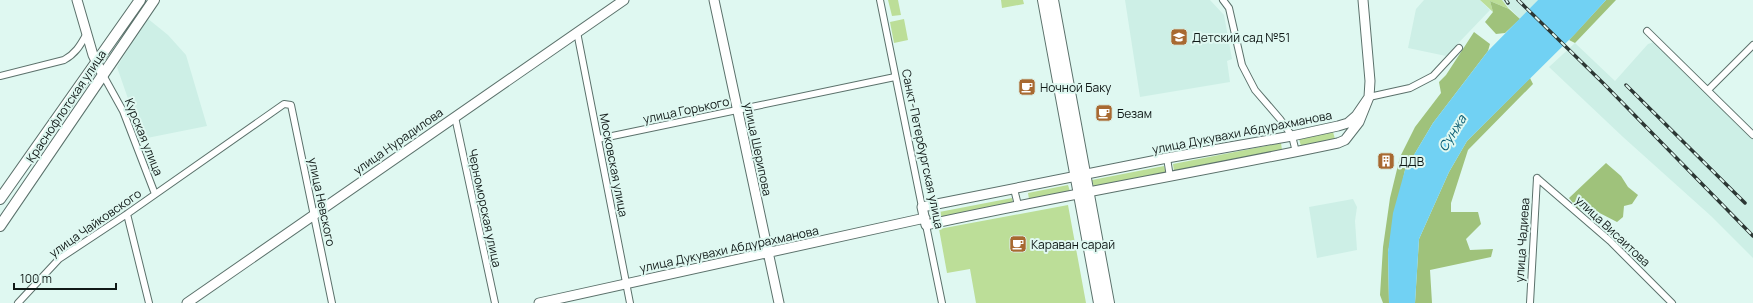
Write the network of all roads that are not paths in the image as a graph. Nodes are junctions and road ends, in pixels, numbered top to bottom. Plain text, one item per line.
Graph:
1 (77, 0) edge
2 (140, 0) edge
3 (154, 0) edge
4 (624, 0) edge
5 (714, 0) edge
6 (880, 0) edge
7 (1043, 0) edge
8 (1053, 0) edge
9 (1223, 0) edge
10 (1363, 0) edge
11 (1647, 31) dead end
12 (577, 32) junction
13 (86, 35) junction
14 (1753, 45) edge
15 (1459, 48) dead end
16 (96, 63) junction
17 (103, 75) junction
18 (0, 76) edge
19 (895, 77) junction
20 (1708, 90) junction
21 (1369, 97) junction
22 (291, 105) joint
23 (738, 111) junction
24 (455, 117) junction
25 (1338, 126) junction
26 (1753, 135) edge
27 (1292, 136) junction
28 (598, 139) junction
29 (1338, 143) junction
30 (1296, 152) junction
31 (1167, 158) junction
32 (1081, 176) junction
33 (1170, 177) junction
34 (1537, 178) joint
35 (1014, 188) junction
36 (1084, 193) junction
37 (154, 194) junction
38 (0, 199) edge
39 (1018, 205) junction
40 (922, 207) junction
41 (127, 214) junction
42 (313, 214) junction
43 (926, 222) junction
44 (0, 226) edge
45 (768, 253) junction
46 (626, 284) junction
47 (18, 303) edge
48 (150, 303) edge
49 (187, 303) edge
50 (332, 303) edge
51 (494, 303) edge
52 (539, 303) edge
53 (630, 303) edge
54 (779, 303) edge
55 (942, 303) edge
56 (1099, 303) edge
57 (1109, 303) edge
58 (1530, 303) edge
59 (1672, 303) edge

1 - 13 street, Курская улица
2 - 16 main road, Краснофлотская улица
3 - 17 main road, Краснофлотская улица
4 - 12 street, улица Нурадилова
5 - 23 street, улица Шерипова
6 - 19 street, Санкт-Петербургская улица
7 - 32 main road
8 - 32 main road
9 - 27 street
10 - 21 street
11 - 20 street
12 - 24 street, улица Нурадилова
12 - 28 street, Московская улица
13 - 16 street, Курская улица
13 - 18 street
14 - 20 street
15 - 21 street
16 - 17 street, Курская улица
16 - 38 main road, Краснофлотская улица
17 - 37 street, Курская улица
17 - 44 main road, Краснофлотская улица
19 - 23 street, улица Горького
19 - 40 street, Санкт-Петербургская улица
20 - 26 street
21 - 25 street, улица Дукувахи Абдурахманова
21 - 29 street, улица Дукувахи Абдурахманова
22 - 37 street, улица Чайковского
22 - 42 street, улица Невского
23 - 28 street, улица Горького
23 - 45 street, улица Шерипова
24 - 42 street, улица Нурадилова
24 - 51 street, Черноморская улица
25 - 27 street, улица Дукувахи Абдурахманова
25 - 29 street
27 - 30 street
27 - 31 street, улица Дукувахи Абдурахманова
28 - 46 street, Московская улица
29 - 30 street, улица Дукувахи Абдурахманова
30 - 33 street, улица Дукувахи Абдурахманова
31 - 32 street, улица Дукувахи Абдурахманова
31 - 33 street
32 - 35 street, улица Дукувахи Абдурахманова
32 - 36 main road
33 - 36 street, улица Дукувахи Абдурахманова
34 - 58 street, улица Чадиева
34 - 59 street, улица Висаитова
35 - 39 street
35 - 40 street, улица Дукувахи Абдурахманова
36 - 39 street, улица Дукувахи Абдурахманова
36 - 56 main road
36 - 57 main road
37 - 41 street, улица Чайковского
39 - 43 street, улица Дукувахи Абдурахманова
40 - 43 street, Санкт-Петербургская улица
41 - 47 street, улица Чайковского
41 - 48 street
42 - 49 street, улица Нурадилова
42 - 50 street, улица Невского
43 - 45 street, улица Дукувахи Абдурахманова
43 - 55 street, Санкт-Петербургская улица
45 - 46 street, улица Дукувахи Абдурахманова
45 - 54 street, улица Шерипова
46 - 52 street, улица Дукувахи Абдурахманова
46 - 53 street, Московская улица

